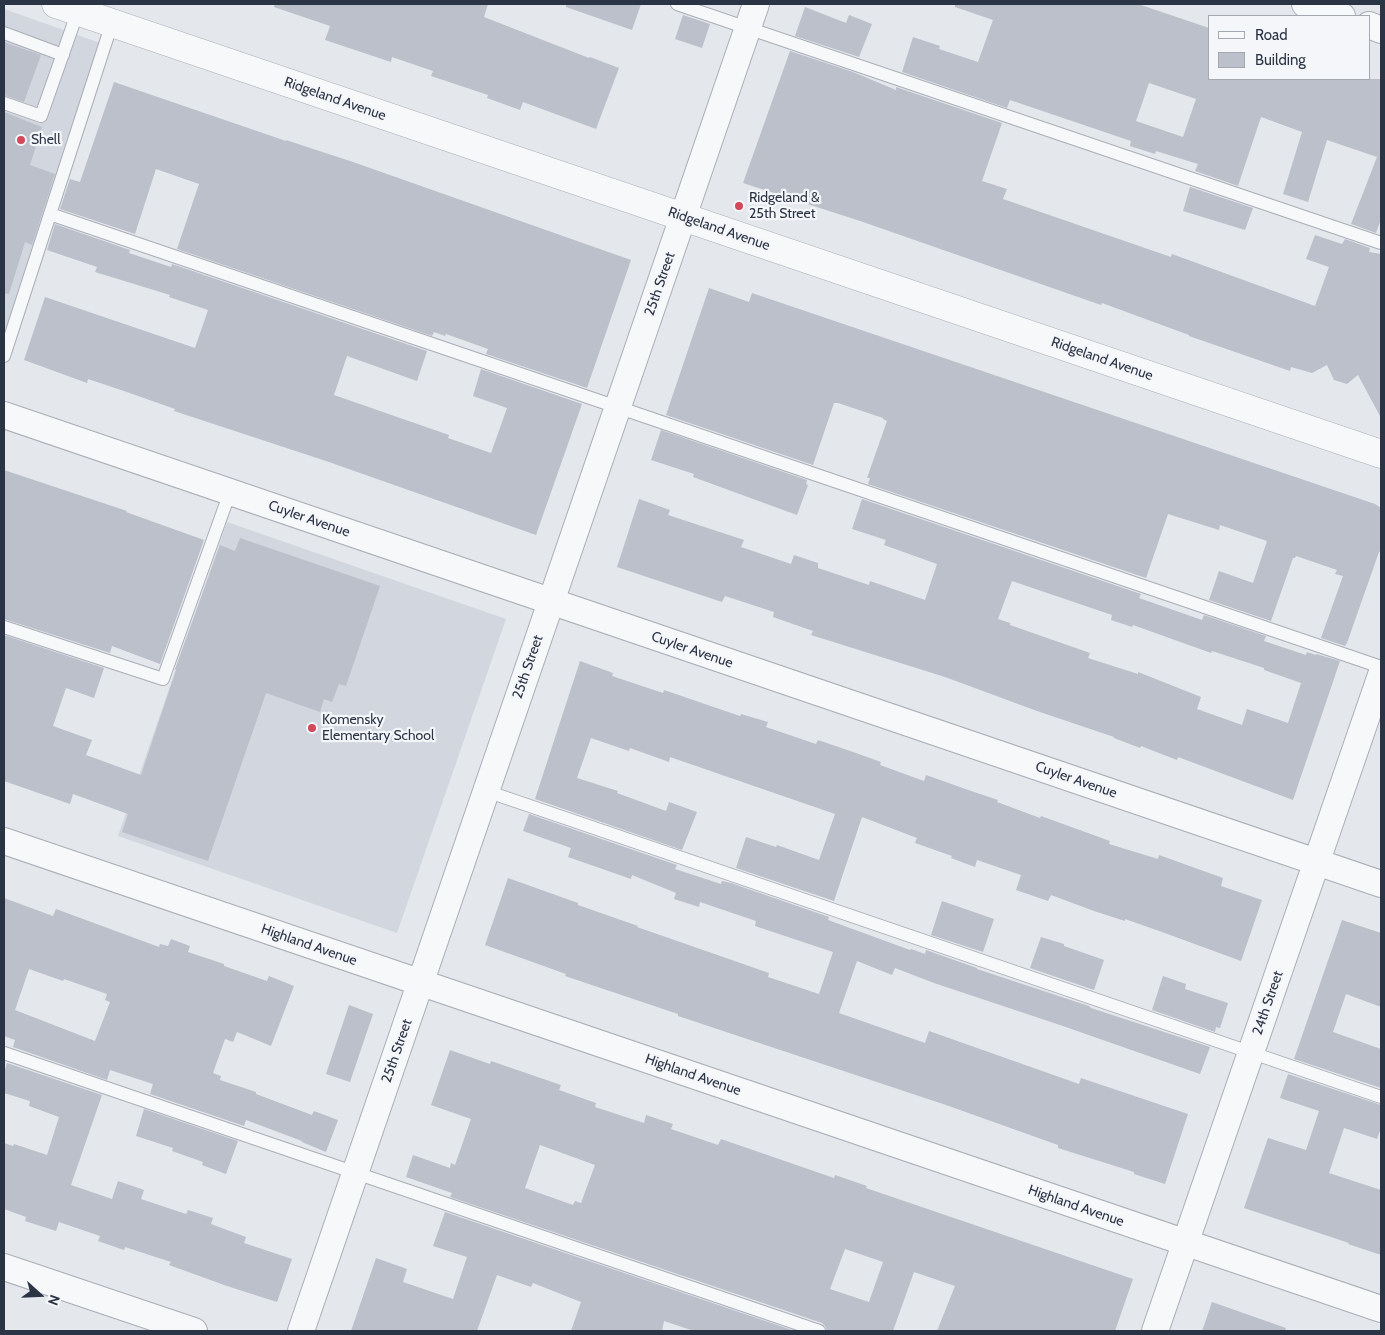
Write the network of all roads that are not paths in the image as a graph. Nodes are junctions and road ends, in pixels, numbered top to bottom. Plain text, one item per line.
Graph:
1 (677, 4) edge
2 (1305, 4) edge
3 (67, 8) edge
4 (1339, 15) edge
5 (752, 16) edge
6 (112, 23) junction
7 (4, 33) edge
8 (63, 55) junction
9 (4, 103) edge
10 (50, 214) junction
11 (683, 217) junction
12 (1381, 243) edge
13 (4, 356) edge
14 (618, 407) junction
15 (4, 414) edge
16 (1381, 454) edge
17 (230, 492) junction
18 (551, 601) junction
19 (4, 627) edge
20 (1381, 667) edge
21 (1381, 675) edge
22 (486, 791) junction
23 (4, 841) edge
24 (1317, 862) junction
25 (1381, 884) edge
26 (420, 982) junction
27 (4, 1053) edge
28 (1251, 1053) junction
29 (1381, 1097) edge
30 (355, 1173) junction
31 (1185, 1243) junction
32 (4, 1267) edge
33 (1381, 1310) edge
34 (194, 1331) edge
35 (301, 1331) edge
36 (819, 1331) edge
37 (1155, 1331) edge

1 - 5 lane
2 - 4 street
3 - 6 street, Ridgeland Avenue
3 - 8 lane
5 - 11 street, 25th Street
5 - 12 lane
6 - 10 lane
6 - 11 street, Ridgeland Avenue
7 - 8 lane
8 - 9 lane
10 - 13 lane
10 - 14 lane
11 - 14 street, 25th Street
11 - 16 street, Ridgeland Avenue
14 - 18 street, 25th Street
14 - 20 lane
15 - 17 street, Cuyler Avenue
17 - 18 street, Cuyler Avenue
17 - 19 lane
18 - 22 street, 25th Street
18 - 24 street, Cuyler Avenue
21 - 24 street, 24th Street
22 - 26 street, 25th Street
22 - 28 lane
23 - 26 street, Highland Avenue
24 - 25 street, Cuyler Avenue
24 - 28 street, 24th Street
26 - 30 street, 25th Street
26 - 31 street, Highland Avenue
27 - 30 lane
28 - 29 lane
28 - 31 street, 24th Street
30 - 35 street, 25th Street
30 - 36 lane
31 - 33 street, Highland Avenue
31 - 37 street, 24th Street
32 - 34 street

